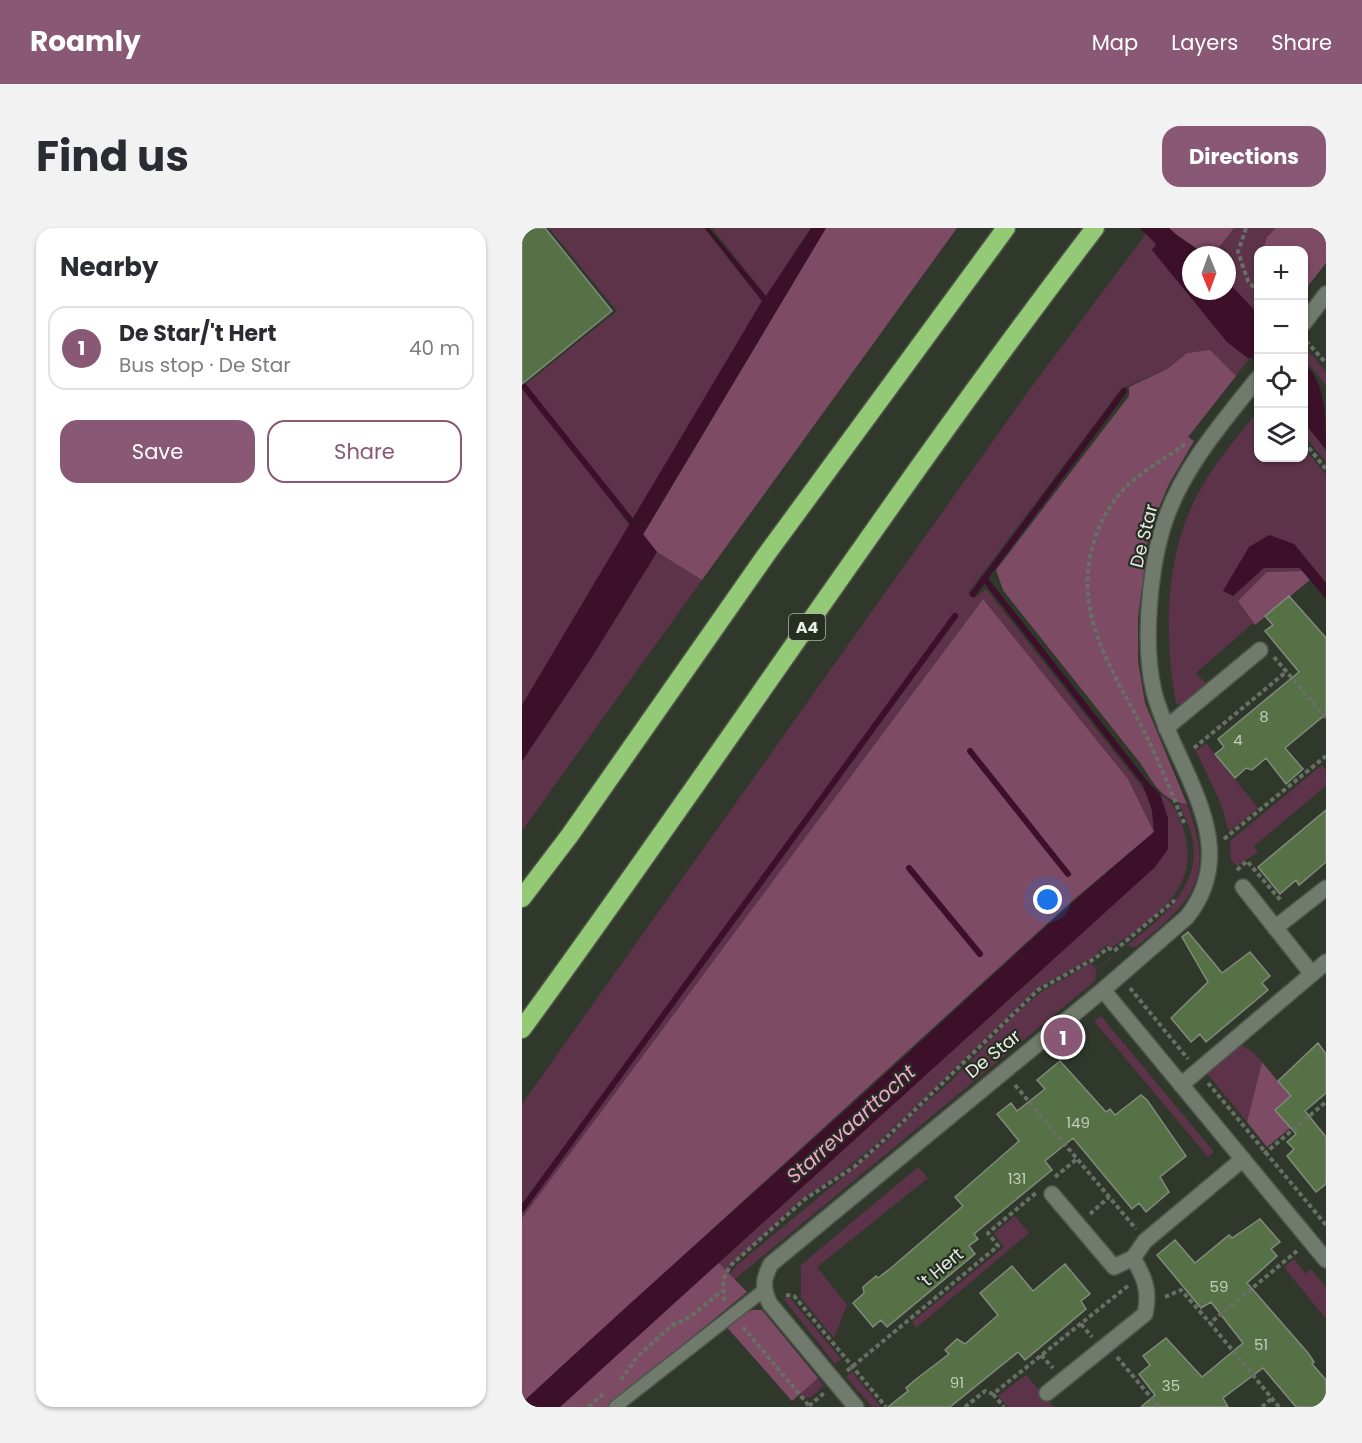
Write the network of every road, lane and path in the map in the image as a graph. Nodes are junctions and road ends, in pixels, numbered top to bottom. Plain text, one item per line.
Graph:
1 (1006, 228) edge
2 (1095, 228) edge
3 (1246, 228) edge
4 (1254, 288) edge
5 (1326, 294) edge
6 (1308, 317) edge
7 (1308, 343) edge
8 (1326, 363) edge
9 (1254, 383) edge
10 (1308, 447) edge
11 (1202, 450) junction
12 (1326, 469) edge
13 (1266, 652) joint
14 (1286, 672) junction
15 (1326, 718) edge
16 (1166, 728) junction
17 (1180, 759) junction
18 (1325, 759) edge
19 (1190, 836) dead end
20 (1211, 847) junction
21 (1243, 887) dead end
22 (1326, 888) edge
23 (1178, 897) dead end
24 (522, 898) edge
25 (1275, 928) junction
26 (1326, 962) edge
27 (1312, 974) junction
28 (1120, 975) junction
29 (1104, 990) junction
30 (522, 1029) edge
31 (1004, 1070) junction
32 (1198, 1071) junction
33 (1181, 1085) junction
34 (1326, 1102) edge
35 (1265, 1153) junction
36 (1078, 1158) junction
37 (1246, 1163) junction
38 (1050, 1186) junction
39 (1109, 1197) junction
40 (1078, 1225) junction
41 (1326, 1225) edge
42 (1310, 1240) junction
43 (1145, 1241) junction
44 (1133, 1258) junction
45 (1326, 1260) edge
46 (1143, 1274) junction
47 (722, 1290) junction
48 (763, 1291) junction
49 (1149, 1298) junction
50 (732, 1314) junction
51 (1210, 1323) junction
52 (1107, 1345) junction
53 (852, 1366) junction
54 (836, 1382) junction
55 (619, 1383) dead end
56 (609, 1390) dead end
57 (1047, 1393) dead end
58 (993, 1394) junction
59 (1272, 1398) junction
60 (809, 1406) edge
61 (589, 1407) edge
62 (615, 1407) edge
63 (856, 1407) edge
64 (886, 1407) edge
65 (965, 1407) edge
66 (1004, 1407) edge
67 (1159, 1407) edge
68 (1262, 1407) edge
69 (1280, 1407) edge

1 - 24 highway
2 - 30 highway, A4
3 - 4 path
5 - 6 street
7 - 8 path
9 - 11 street, De Star
10 - 12 path
11 - 16 street, De Star
11 - 19 path
13 - 14 path
13 - 16 street
14 - 15 path
14 - 17 path
16 - 17 street, De Star
17 - 20 street, De Star
18 - 20 path
20 - 28 street, De Star
21 - 25 street
22 - 25 street
23 - 47 path
25 - 27 street
26 - 27 street
27 - 32 street
28 - 29 street, De Star
28 - 32 path
29 - 31 street, De Star
29 - 33 street
31 - 36 path
31 - 48 street, De Star
32 - 33 street
32 - 35 path
33 - 37 street
34 - 35 path
35 - 37 path
35 - 41 path
36 - 38 path, 't Hert
36 - 39 path
37 - 42 street
37 - 43 street
38 - 40 street
38 - 53 path, 't Hert
39 - 40 path
39 - 43 path
40 - 44 street
42 - 45 street
42 - 51 path
43 - 44 street
44 - 46 street
46 - 49 street
46 - 58 path
47 - 50 path
47 - 55 path
48 - 50 lane
48 - 53 path
48 - 54 street
49 - 51 path
49 - 52 street
50 - 60 path
50 - 62 lane
51 - 59 path
52 - 57 street
52 - 67 path
53 - 54 path, 't Hert
53 - 64 path
54 - 60 path, 't Hert
54 - 63 street
56 - 61 path
58 - 65 path
58 - 66 path
59 - 68 path
59 - 69 path

